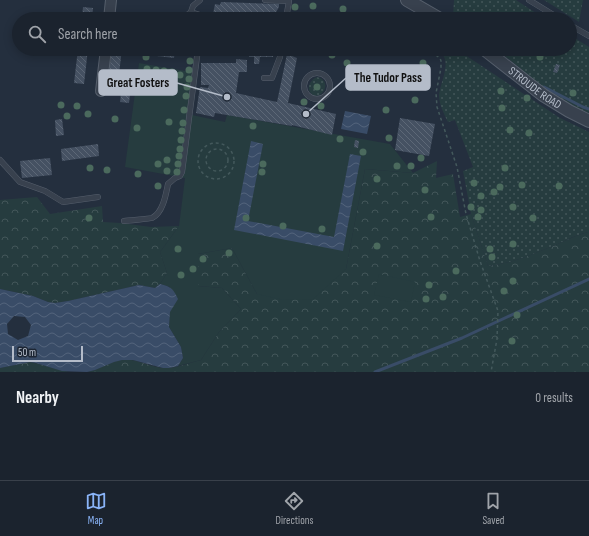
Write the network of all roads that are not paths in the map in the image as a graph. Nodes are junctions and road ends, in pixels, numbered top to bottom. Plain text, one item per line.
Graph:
1 (111, 0) edge
2 (200, 0) edge
3 (265, 0) edge
4 (289, 0) edge
5 (407, 0) edge
6 (528, 0) edge
7 (110, 12) edge
8 (191, 12) edge
9 (287, 12) edge
10 (428, 12) edge
11 (548, 12) edge
12 (577, 29) edge
13 (589, 36) edge
14 (105, 56) edge
15 (197, 56) edge
16 (280, 56) edge
17 (493, 56) edge
18 (320, 74) joint
19 (264, 78) dead end
20 (101, 91) dead end
21 (589, 121) edge
22 (0, 160) edge
23 (98, 197) dead end
24 (124, 221) dead end

1 - 7 street
2 - 8 lane
3 - 4 lane
4 - 9 lane
5 - 10 street
6 - 11 lane
12 - 13 lane
14 - 20 street
15 - 24 lane
16 - 19 lane
17 - 21 street, STROUDE ROAD
18 - 18 lane
22 - 23 lane

